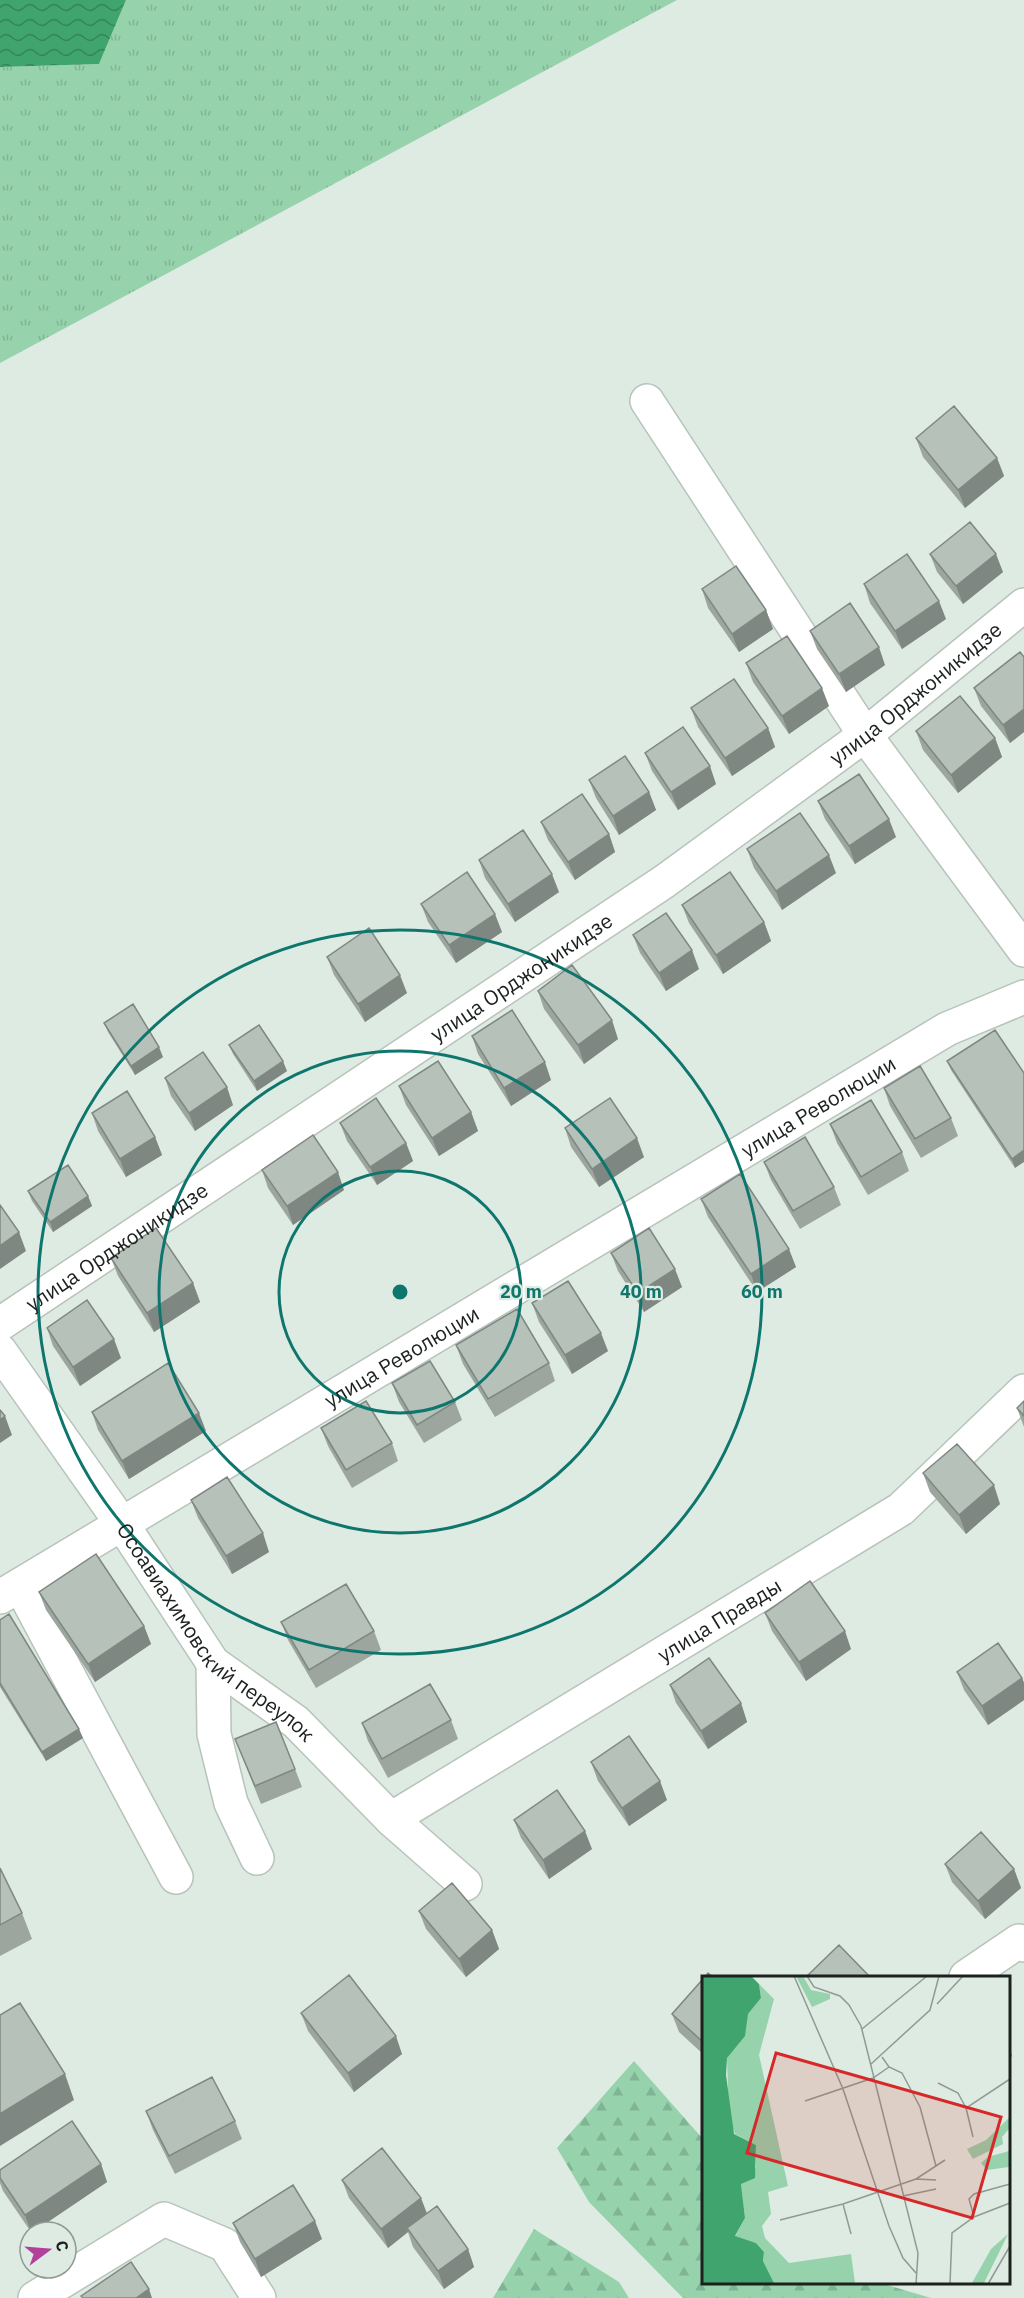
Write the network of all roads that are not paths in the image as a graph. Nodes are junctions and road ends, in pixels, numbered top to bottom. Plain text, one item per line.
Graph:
1 (647, 401) dead end
2 (1024, 605) edge
3 (865, 735) junction
4 (1024, 950) edge
5 (1024, 998) edge
6 (0, 1324) edge
7 (0, 1351) edge
8 (1024, 1391) edge
9 (122, 1524) junction
10 (10, 1591) edge
11 (213, 1664) junction
12 (391, 1819) junction
13 (257, 1858) dead end
14 (176, 1877) dead end
15 (465, 1884) dead end
16 (1022, 1941) edge
17 (968, 1976) edge
18 (35, 2298) edge
19 (259, 2298) edge

1 - 3 street
2 - 3 street, улица Орджоникидзе
3 - 4 street
3 - 6 street, улица Орджоникидзе
5 - 9 street, улица Революции
7 - 9 street, Осоавиахимовский переулок
8 - 12 street, улица Правды
9 - 10 street, улица Революции
9 - 11 street, Осоавиахимовский переулок
10 - 14 street
11 - 12 street, Осоавиахимовский переулок
11 - 13 street
12 - 15 street, Осоавиахимовский переулок
16 - 17 street
18 - 19 street

